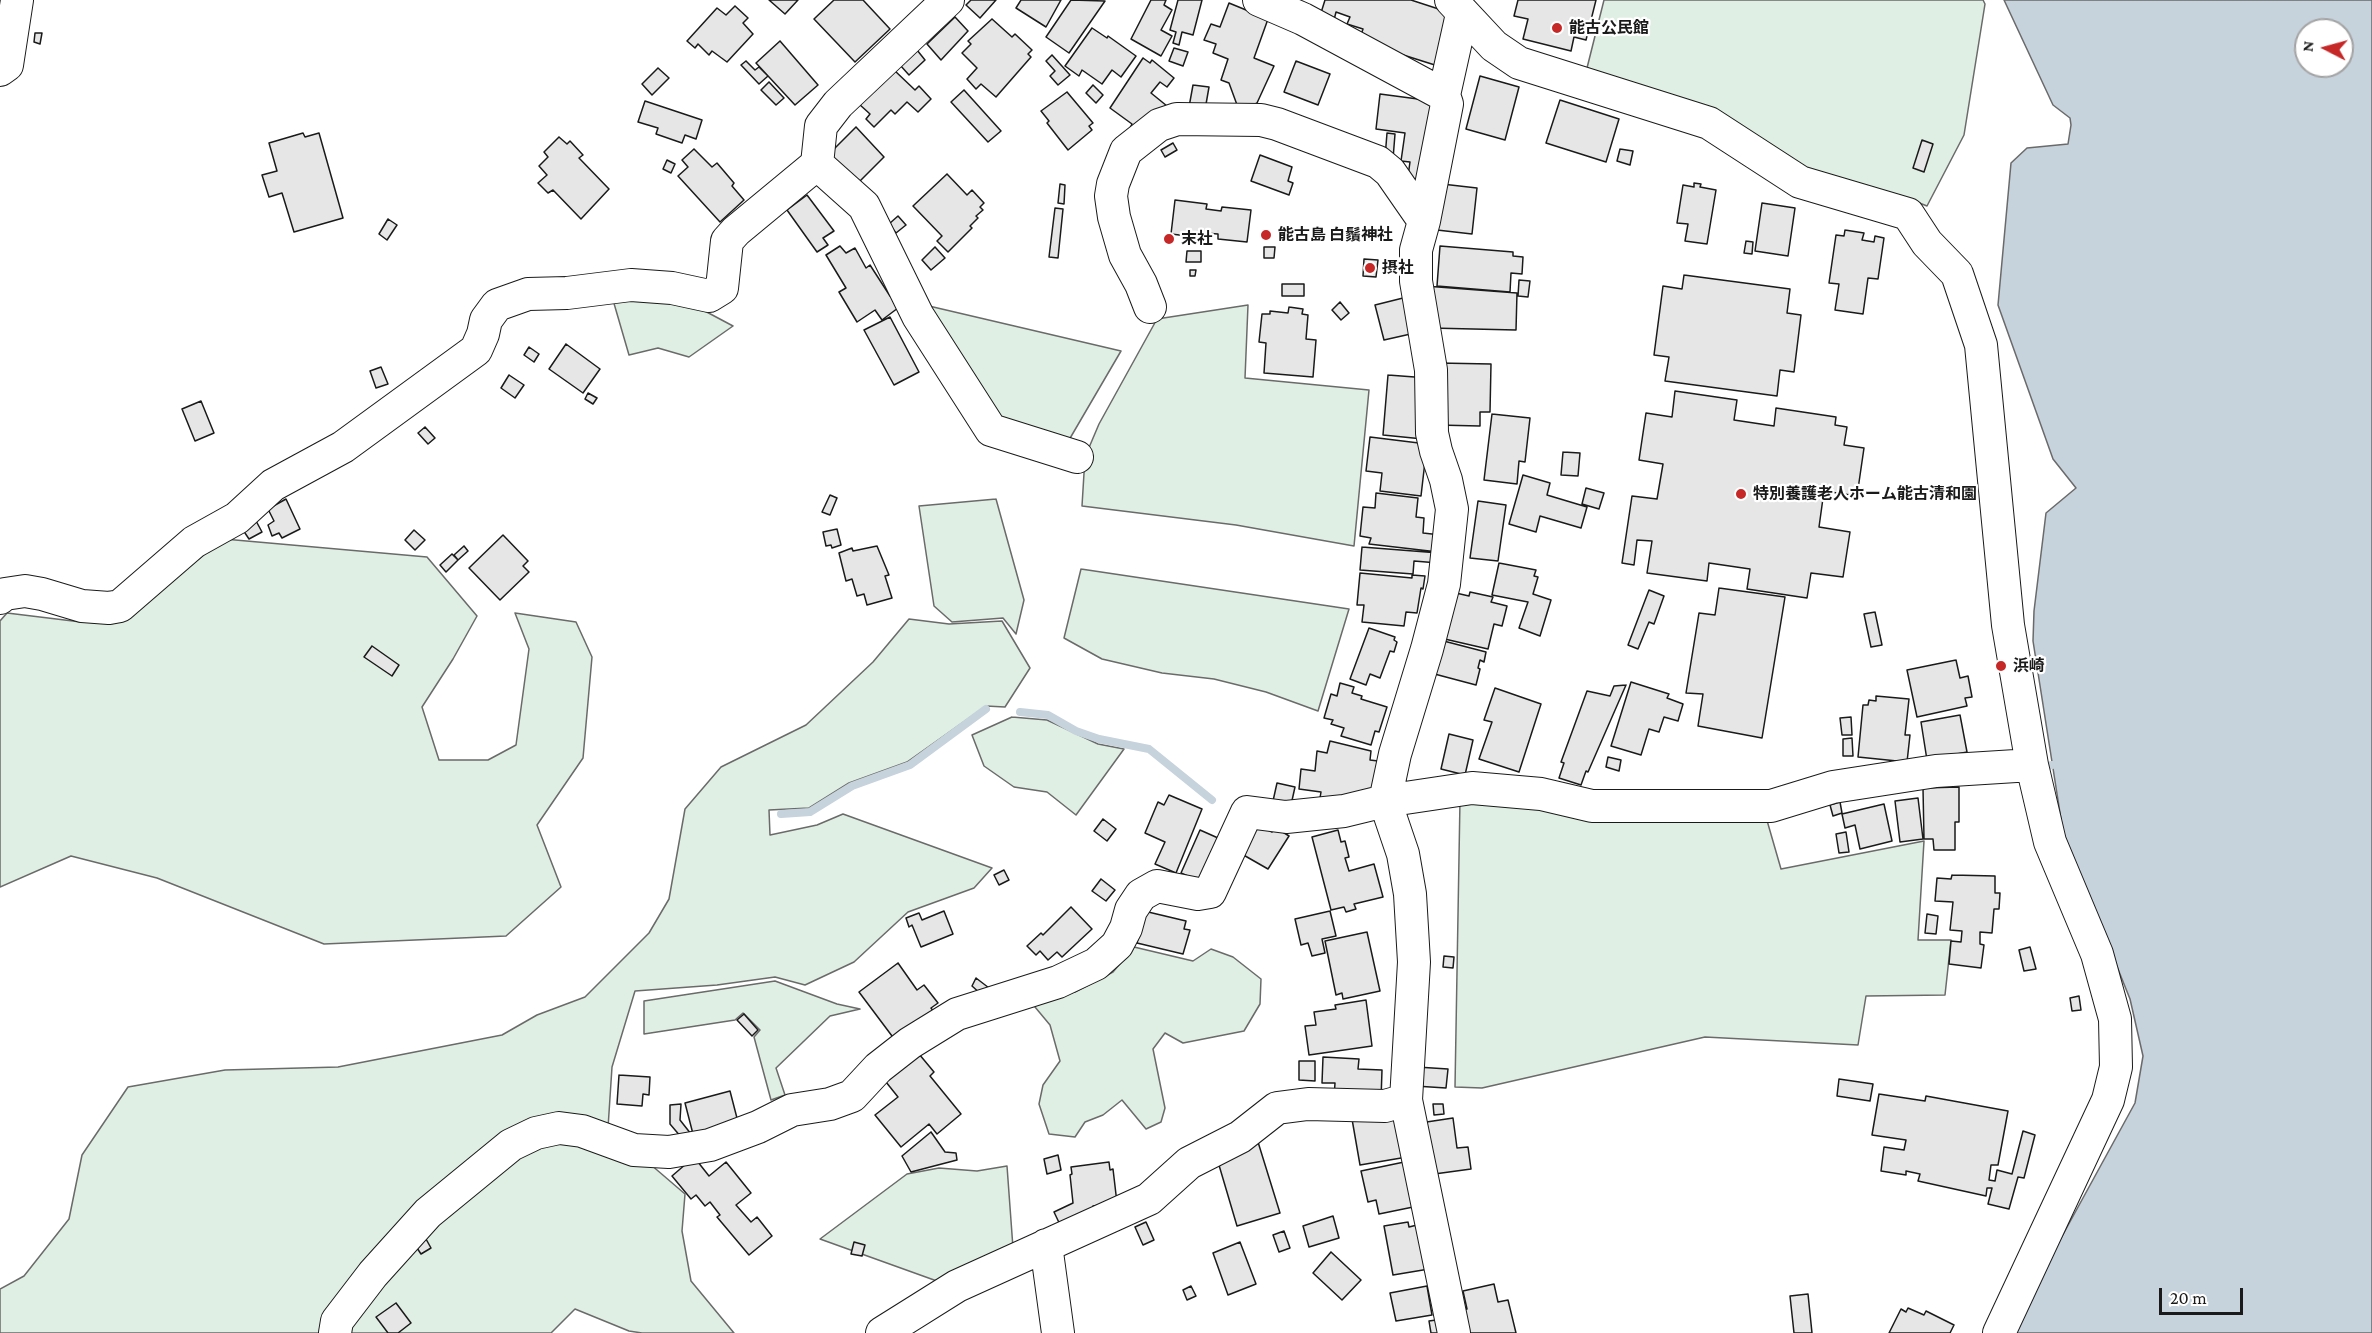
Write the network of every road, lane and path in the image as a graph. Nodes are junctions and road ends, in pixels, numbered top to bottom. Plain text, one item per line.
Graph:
1 (17, 0) edge
2 (948, 0) edge
3 (1259, 0) edge
4 (1457, 7) edge
5 (0, 70) edge
6 (1444, 95) junction
7 (817, 164) junction
8 (1424, 220) junction
9 (1150, 306) dead end
10 (1077, 457) dead end
11 (0, 598) edge
12 (2032, 765) junction
13 (1385, 801) junction
14 (1406, 1100) junction
15 (1046, 1245) junction
16 (335, 1333) edge
17 (882, 1333) edge
18 (1058, 1333) edge
19 (1454, 1333) edge
20 (2000, 1333) edge

1 - 5 street
2 - 7 street
3 - 6 street
4 - 6 street
4 - 12 street
6 - 8 street
7 - 10 street
7 - 11 street
8 - 9 street
8 - 13 street
12 - 13 street
12 - 20 street
13 - 14 street
13 - 16 street
14 - 15 street
14 - 19 street
15 - 17 street
15 - 18 street

